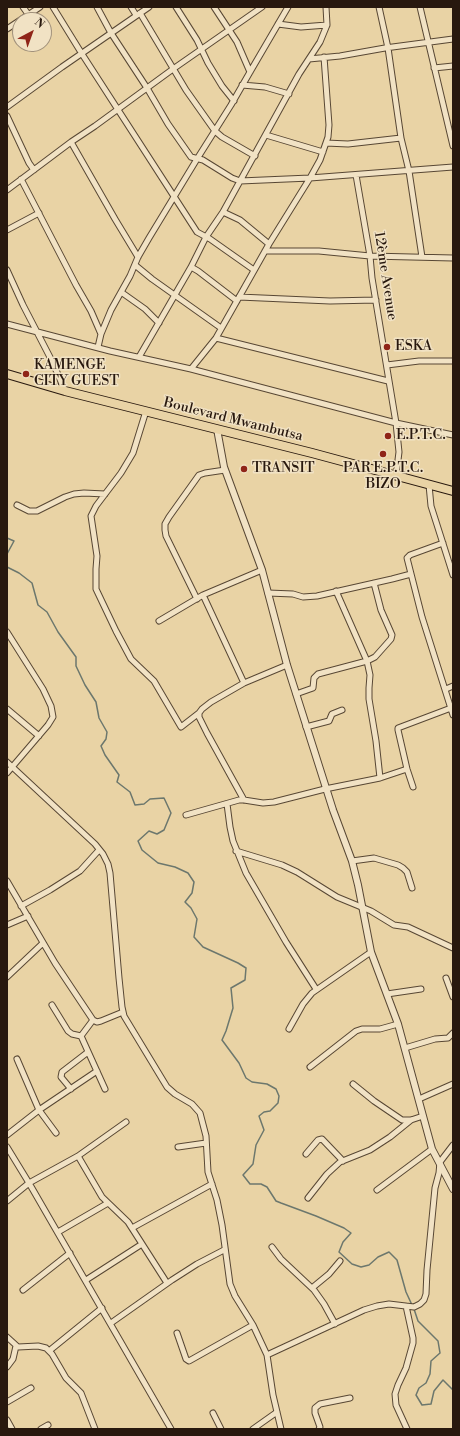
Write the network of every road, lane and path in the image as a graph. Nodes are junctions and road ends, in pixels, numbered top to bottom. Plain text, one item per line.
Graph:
1 (53, 7) edge
2 (97, 7) edge
3 (131, 7) edge
4 (149, 7) edge
5 (176, 7) edge
6 (214, 7) edge
7 (262, 7) edge
8 (288, 7) edge
9 (326, 7) edge
10 (379, 7) edge
11 (420, 7) edge
12 (138, 14) junction
13 (278, 24) junction
14 (327, 25) junction
15 (230, 30) junction
16 (111, 33) junction
17 (453, 39) edge
18 (428, 42) junction
19 (388, 48) junction
20 (201, 49) junction
21 (82, 54) junction
22 (324, 58) junction
23 (309, 59) junction
24 (453, 66) edge
25 (434, 68) junction
26 (173, 69) junction
27 (250, 72) junction
28 (242, 85) junction
29 (147, 88) junction
30 (289, 94) junction
31 (234, 101) junction
32 (7, 107) edge
33 (119, 109) junction
34 (7, 116) edge
35 (215, 131) junction
36 (266, 135) junction
37 (401, 138) junction
38 (71, 142) junction
39 (326, 143) junction
40 (453, 146) edge
41 (323, 152) junction
42 (255, 156) junction
43 (197, 159) junction
44 (453, 167) edge
45 (34, 170) junction
46 (408, 171) junction
47 (356, 175) junction
48 (310, 178) junction
49 (22, 179) junction
50 (240, 181) junction
51 (7, 190) edge
52 (175, 196) junction
53 (223, 212) junction
54 (39, 213) junction
55 (7, 230) edge
56 (206, 237) junction
57 (269, 244) junction
58 (265, 251) junction
59 (370, 256) junction
60 (138, 257) junction
61 (422, 257) junction
62 (453, 258) edge
63 (135, 265) junction
64 (191, 267) junction
65 (7, 270) edge
66 (254, 270) junction
67 (121, 292) junction
68 (175, 295) junction
69 (238, 299) junction
70 (376, 300) junction
71 (159, 322) junction
72 (7, 324) edge
73 (221, 328) junction
74 (38, 333) junction
75 (101, 334) junction
76 (216, 338) junction
77 (98, 347) junction
78 (139, 357) junction
79 (453, 361) edge
80 (386, 365) junction
81 (191, 369) junction
82 (7, 374) edge
83 (388, 381) junction
84 (65, 391) junction
85 (146, 411) junction
86 (396, 423) junction
87 (217, 429) junction
88 (453, 435) edge
89 (225, 470) junction
90 (396, 476) junction
91 (429, 485) junction
92 (453, 491) edge
93 (105, 494) junction
94 (18, 505) dead end
95 (443, 543) junction
96 (262, 570) junction
97 (410, 574) junction
98 (453, 575) edge
99 (374, 583) junction
100 (336, 591) junction
101 (268, 593) junction
102 (203, 595) junction
103 (197, 599) junction
104 (159, 621) dead end
105 (7, 632) edge
106 (367, 661) junction
107 (287, 666) junction
108 (244, 683) junction
109 (453, 686) edge
110 (446, 689) junction
111 (296, 694) junction
112 (451, 708) junction
113 (7, 709) edge
114 (342, 710) dead end
115 (199, 713) junction
116 (453, 715) edge
117 (306, 727) junction
118 (39, 736) junction
119 (7, 762) edge
120 (12, 767) junction
121 (407, 769) junction
122 (7, 773) edge
123 (380, 778) junction
124 (413, 787) dead end
125 (326, 788) junction
126 (244, 800) junction
127 (228, 804) junction
128 (186, 815) dead end
129 (100, 850) junction
130 (236, 851) junction
131 (352, 861) junction
132 (7, 881) edge
133 (412, 888) dead end
134 (21, 906) junction
135 (363, 907) junction
136 (28, 916) junction
137 (7, 925) edge
138 (43, 943) junction
139 (453, 948) edge
140 (371, 952) junction
141 (7, 977) edge
142 (446, 978) dead end
143 (316, 989) junction
144 (421, 990) dead end
145 (387, 994) junction
146 (453, 998) edge
147 (52, 1005) dead end
148 (123, 1012) junction
149 (93, 1020) junction
150 (398, 1024) junction
151 (289, 1029) dead end
152 (453, 1033) edge
153 (81, 1036) junction
154 (405, 1048) junction
155 (88, 1052) junction
156 (17, 1059) dead end
157 (310, 1067) dead end
158 (97, 1071) junction
159 (353, 1084) dead end
160 (453, 1084) edge
161 (71, 1089) junction
162 (105, 1089) dead end
163 (419, 1099) junction
164 (39, 1110) junction
165 (423, 1116) junction
166 (411, 1120) junction
167 (126, 1122) dead end
168 (56, 1133) dead end
169 (7, 1135) edge
170 (206, 1143) junction
171 (453, 1145) edge
172 (7, 1147) edge
173 (178, 1148) dead end
174 (432, 1149) junction
175 (306, 1154) dead end
176 (78, 1156) junction
177 (343, 1161) junction
178 (440, 1162) junction
179 (30, 1183) junction
180 (212, 1184) junction
181 (453, 1188) edge
182 (377, 1190) dead end
183 (308, 1198) dead end
184 (7, 1201) edge
185 (108, 1203) junction
186 (132, 1228) junction
187 (58, 1232) junction
188 (142, 1244) junction
189 (272, 1247) dead end
190 (224, 1250) junction
191 (70, 1253) junction
192 (340, 1261) dead end
193 (86, 1280) junction
194 (167, 1283) junction
195 (312, 1288) junction
196 (23, 1290) dead end
197 (406, 1306) junction
198 (102, 1308) junction
199 (111, 1323) junction
200 (335, 1324) junction
201 (253, 1325) junction
202 (178, 1333) dead end
203 (7, 1337) edge
204 (16, 1346) junction
205 (49, 1351) junction
206 (267, 1354) junction
207 (7, 1367) edge
208 (31, 1388) dead end
209 (350, 1398) dead end
210 (7, 1402) edge
211 (277, 1412) junction
212 (213, 1413) dead end
213 (7, 1420) edge
214 (48, 1425) dead end
215 (12, 1429) edge
216 (41, 1429) edge
217 (94, 1429) edge
218 (171, 1429) edge
219 (221, 1429) edge
220 (253, 1429) edge
221 (282, 1429) edge
222 (319, 1429) edge
223 (407, 1429) edge

1 - 21 street
2 - 16 street
3 - 12 street
4 - 12 street
5 - 20 street
6 - 15 street
7 - 15 street
8 - 13 street
9 - 14 street
10 - 19 street
11 - 18 street
12 - 16 street
12 - 26 street
13 - 14 street
13 - 27 street
14 - 23 street
15 - 20 street
15 - 27 street
16 - 21 street
16 - 29 street
17 - 18 street
18 - 19 street
18 - 25 street
19 - 22 street
19 - 37 street
20 - 26 street
20 - 31 street
21 - 32 street
21 - 33 street
22 - 23 street
22 - 39 street
23 - 30 street
24 - 25 street
25 - 40 street
26 - 29 street
26 - 35 street
27 - 28 street
28 - 30 street
28 - 31 street
29 - 33 street
29 - 43 street
30 - 36 street
31 - 35 street
33 - 38 street
33 - 52 street
34 - 45 street
35 - 42 street
35 - 43 street
36 - 41 street
36 - 42 street
37 - 39 street
37 - 46 street
38 - 45 street
38 - 60 street
39 - 41 street
41 - 48 street
42 - 50 street
43 - 50 street
43 - 52 street
44 - 46 street
45 - 49 street
46 - 47 street
46 - 61 street
47 - 48 street
47 - 59 street, 12ème Avenue
48 - 50 street
48 - 57 street
49 - 51 street
49 - 54 street
50 - 53 street
52 - 56 street
52 - 60 street
53 - 56 street
53 - 57 street
54 - 55 street
54 - 75 street
56 - 64 street
56 - 66 street
57 - 58 street
58 - 59 street
58 - 66 street
59 - 61 street
59 - 70 street, 12ème Avenue
60 - 63 street
61 - 62 street
63 - 67 street
63 - 68 street
64 - 68 street
64 - 69 street
65 - 74 street
66 - 69 street
67 - 71 street
67 - 75 street
68 - 71 street
68 - 73 street
69 - 70 street
69 - 73 street
70 - 80 street, 12ème Avenue
71 - 78 street
72 - 74 street
73 - 76 street
74 - 77 street
74 - 84 street
75 - 77 street
76 - 81 street
76 - 83 street
77 - 78 street
78 - 81 street
79 - 80 street
80 - 83 street, 12ème Avenue
81 - 86 street
82 - 84 highway, Boulevard Mwambutsa
83 - 86 street, 12ème Avenue
84 - 85 highway, Boulevard Mwambutsa
85 - 87 highway, Boulevard Mwambutsa
85 - 93 street
86 - 88 street
86 - 90 street, 12ème Avenue
87 - 89 street
87 - 90 highway, Boulevard Mwambutsa
89 - 96 street
89 - 103 street
90 - 91 highway, Boulevard Mwambutsa
91 - 92 highway, Boulevard Mwambutsa
91 - 95 street
93 - 94 street
93 - 115 street
95 - 97 street
95 - 98 street
96 - 101 street
96 - 102 street
97 - 99 street
97 - 110 street
99 - 100 street
99 - 106 street
100 - 101 street
100 - 106 street
101 - 107 street
102 - 103 street
102 - 108 street
103 - 104 street
105 - 118 street
106 - 111 street
106 - 123 street
107 - 108 street
107 - 111 street
108 - 115 street
109 - 110 street
110 - 112 street
111 - 117 street
112 - 116 street
112 - 121 street
113 - 118 street
114 - 117 street
115 - 126 street
117 - 125 street
118 - 120 street
119 - 120 street
120 - 122 street
120 - 129 street
121 - 123 street
121 - 124 street
123 - 125 street
125 - 126 street
125 - 131 street
126 - 127 street
127 - 128 street
127 - 130 street
129 - 134 street
129 - 148 street
130 - 135 street
130 - 143 street
131 - 133 street
131 - 135 street
132 - 134 street
134 - 136 street
135 - 139 street
135 - 140 street
136 - 137 street
136 - 138 street
138 - 141 street
138 - 149 street
140 - 143 street
140 - 145 street
142 - 146 street
143 - 151 street
144 - 145 street
145 - 150 street
147 - 153 street
148 - 149 street
148 - 170 street
149 - 153 street
150 - 154 street
150 - 157 street
152 - 154 street
153 - 155 street
154 - 163 street
155 - 158 street
155 - 161 street
156 - 164 street
158 - 161 street
158 - 162 street
159 - 166 street
160 - 163 street
161 - 164 street
163 - 165 street
164 - 168 street
164 - 169 street
165 - 166 street
165 - 174 street
166 - 177 street
167 - 176 street
170 - 173 street
170 - 180 street
171 - 178 street
172 - 179 street
174 - 178 street
174 - 182 street
175 - 177 street
176 - 179 street
176 - 185 street
177 - 183 street
178 - 181 street
178 - 197 street
179 - 184 street
179 - 187 street
180 - 186 street
180 - 190 street
185 - 186 street
185 - 187 street
186 - 188 street
187 - 191 street
188 - 193 street
188 - 194 street
189 - 195 street
190 - 194 street
190 - 201 street
191 - 193 street
191 - 196 street
192 - 195 street
193 - 198 street
194 - 199 street
195 - 200 street
197 - 200 street
197 - 223 street
198 - 199 street
198 - 205 street
199 - 218 street
200 - 206 street
201 - 202 street
201 - 206 street
203 - 204 street
204 - 205 street
204 - 207 street
205 - 217 street
206 - 211 street
208 - 210 street
209 - 222 street
211 - 220 street
211 - 221 street
212 - 219 street
213 - 215 street
214 - 216 street

